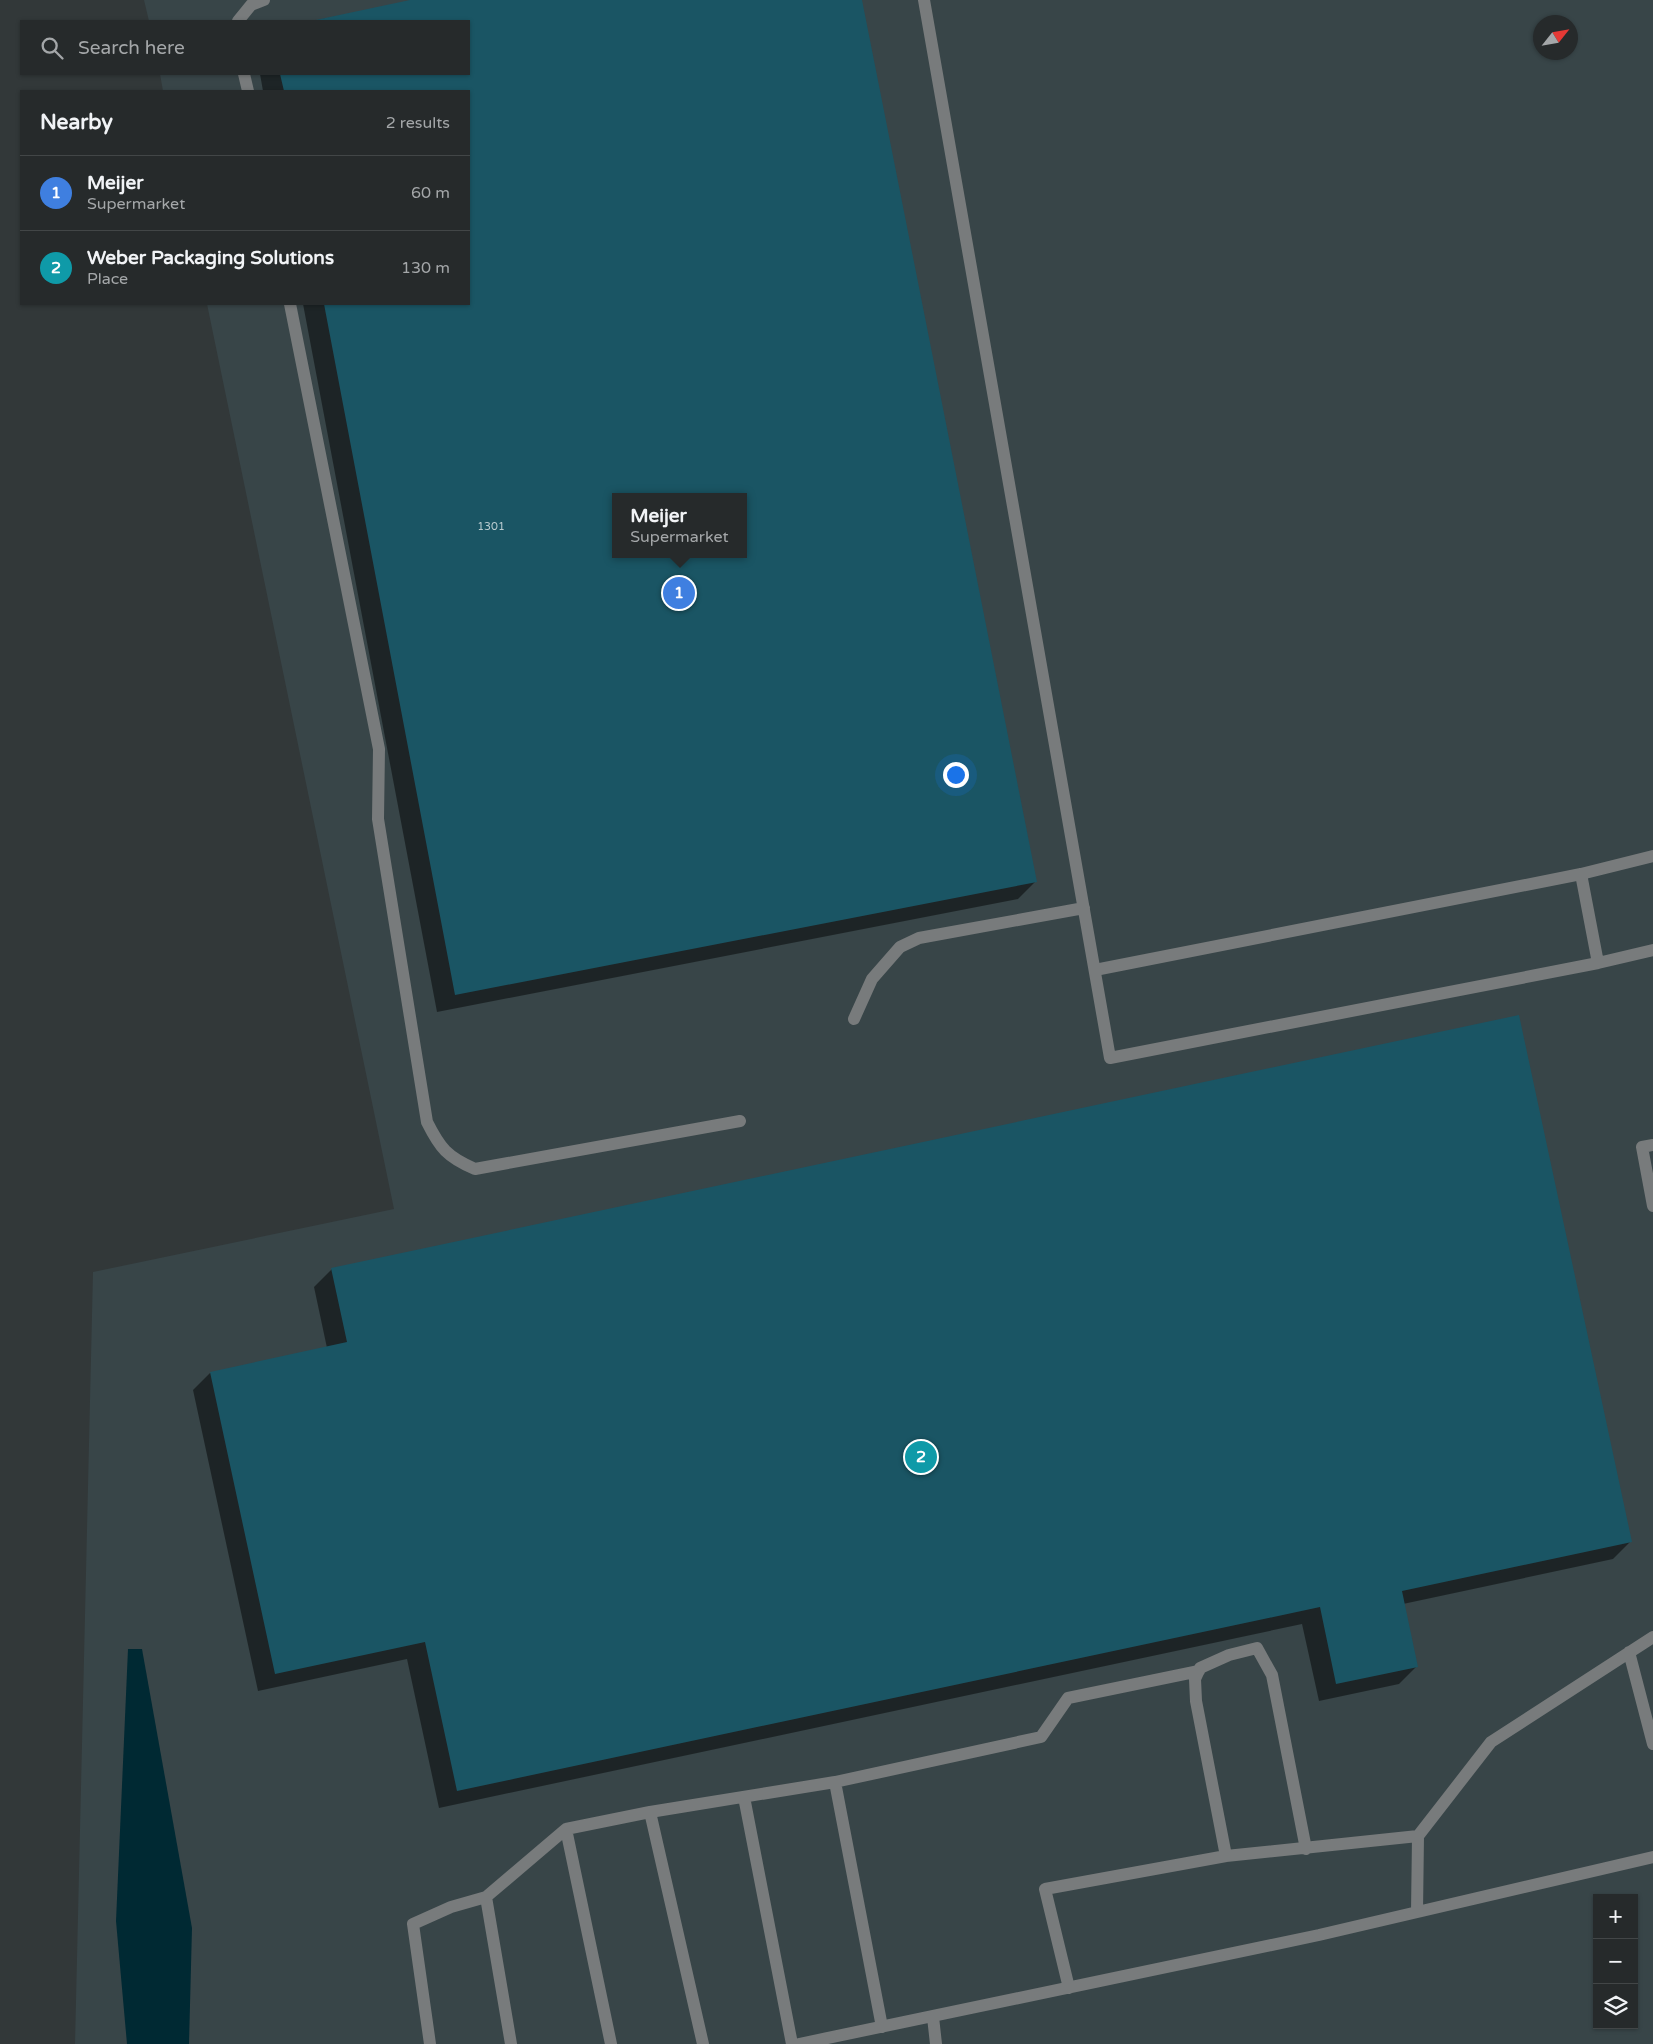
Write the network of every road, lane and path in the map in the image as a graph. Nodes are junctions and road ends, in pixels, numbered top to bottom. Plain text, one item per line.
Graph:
1 (264, 0) edge
2 (924, 0) edge
3 (239, 20) edge
4 (244, 75) edge
5 (248, 90) edge
6 (290, 305) edge
7 (1653, 856) edge
8 (1581, 874) junction
9 (1084, 908) junction
10 (1653, 950) edge
11 (1598, 963) junction
12 (1095, 970) junction
13 (854, 1019) dead end
14 (740, 1121) dead end
15 (1647, 1146) edge
16 (1653, 1206) edge
17 (1653, 1638) edge
18 (1629, 1652) junction
19 (1199, 1671) junction
20 (1653, 1744) edge
21 (835, 1782) junction
22 (744, 1797) junction
23 (650, 1812) junction
24 (566, 1829) junction
25 (1418, 1836) junction
26 (1306, 1849) junction
27 (1226, 1856) junction
28 (1653, 1856) edge
29 (486, 1897) junction
30 (1416, 1912) junction
31 (1069, 1988) junction
32 (933, 2017) junction
33 (882, 2027) junction
34 (430, 2044) edge
35 (511, 2044) edge
36 (611, 2044) edge
37 (703, 2044) edge
38 (792, 2044) edge
39 (799, 2044) edge
40 (936, 2044) edge

1 - 3 lane
2 - 9 lane
4 - 5 lane
6 - 14 lane
7 - 8 lane
8 - 11 lane
8 - 12 lane
9 - 12 lane
9 - 13 lane
10 - 11 lane
11 - 12 lane
15 - 16 lane
17 - 18 lane
18 - 20 lane
18 - 25 lane
19 - 21 lane
19 - 26 lane
19 - 27 lane
21 - 22 lane
21 - 33 lane
22 - 23 lane
22 - 38 lane
23 - 24 lane
23 - 37 lane
24 - 29 lane
24 - 36 lane
25 - 26 lane
25 - 30 lane
26 - 27 lane
27 - 31 lane
28 - 30 lane
29 - 34 lane
29 - 35 lane
30 - 31 lane
31 - 32 lane
32 - 33 lane
32 - 40 lane
33 - 39 lane

